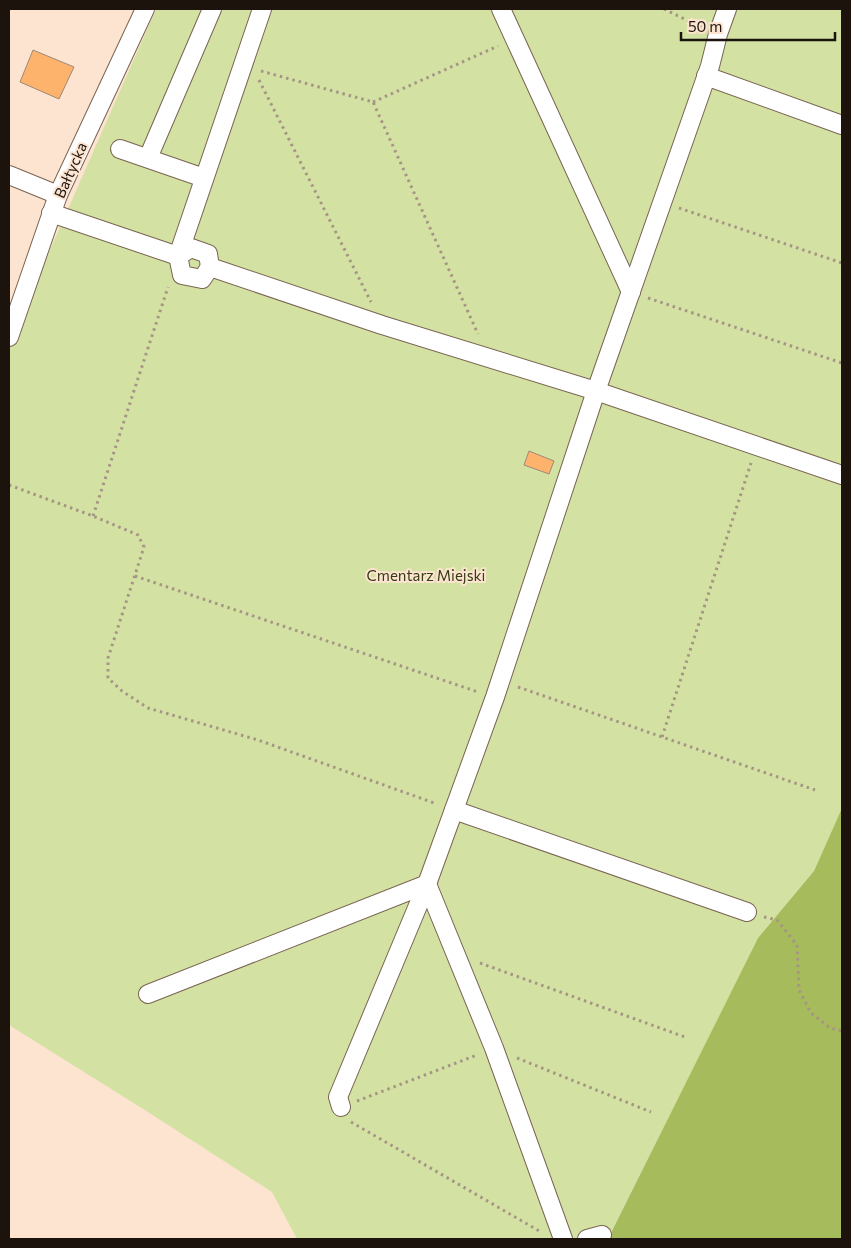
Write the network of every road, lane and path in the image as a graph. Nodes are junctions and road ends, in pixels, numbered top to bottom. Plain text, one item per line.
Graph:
1 (146, 9) edge
2 (212, 9) edge
3 (262, 9) edge
4 (501, 9) edge
5 (664, 9) edge
6 (727, 9) edge
7 (718, 34) junction
8 (515, 38) junction
9 (250, 62) junction
10 (706, 76) junction
11 (373, 102) junction
12 (842, 125) edge
13 (120, 149) dead end
14 (148, 158) junction
15 (9, 175) edge
16 (204, 178) junction
17 (58, 195) junction
18 (662, 202) junction
19 (51, 213) junction
20 (178, 256) junction
21 (842, 263) edge
22 (631, 292) junction
23 (382, 325) junction
24 (9, 337) edge
25 (490, 358) junction
26 (842, 363) edge
27 (596, 391) junction
28 (756, 446) junction
29 (842, 475) edge
30 (9, 485) edge
31 (93, 516) junction
32 (135, 576) junction
33 (498, 689) junction
34 (662, 737) junction
35 (815, 790) dead end
36 (454, 810) junction
37 (427, 884) junction
38 (747, 912) joint
39 (456, 954) junction
40 (148, 994) dead end
41 (842, 1031) edge
42 (686, 1037) dead end
43 (494, 1048) junction
44 (341, 1107) junction
45 (651, 1112) dead end
46 (545, 1234) dead end
47 (563, 1239) edge

1 - 17 street, Bałtycka
2 - 14 street
3 - 9 street
4 - 8 street
5 - 7 path
6 - 7 street
7 - 10 street
8 - 11 path
8 - 22 street
9 - 11 path
9 - 16 street
9 - 23 path
10 - 12 street
10 - 18 street
11 - 25 path
13 - 14 street
14 - 16 street
15 - 17 street
16 - 20 street
17 - 19 street, Bałtycka
18 - 21 path
18 - 22 street
19 - 20 street
19 - 24 street, Bałtycka
20 - 23 street
20 - 31 path
22 - 26 path
22 - 27 street
23 - 25 street
25 - 27 street
27 - 28 street
27 - 33 street
28 - 29 street
28 - 34 path
30 - 31 path
31 - 32 path
32 - 33 path
32 - 36 path
33 - 34 path
33 - 36 street
34 - 35 path
36 - 37 street
36 - 38 street
37 - 39 street
37 - 40 street
37 - 44 street
38 - 41 path
39 - 42 path
39 - 43 street
43 - 44 path
43 - 45 path
43 - 47 street
44 - 46 path

